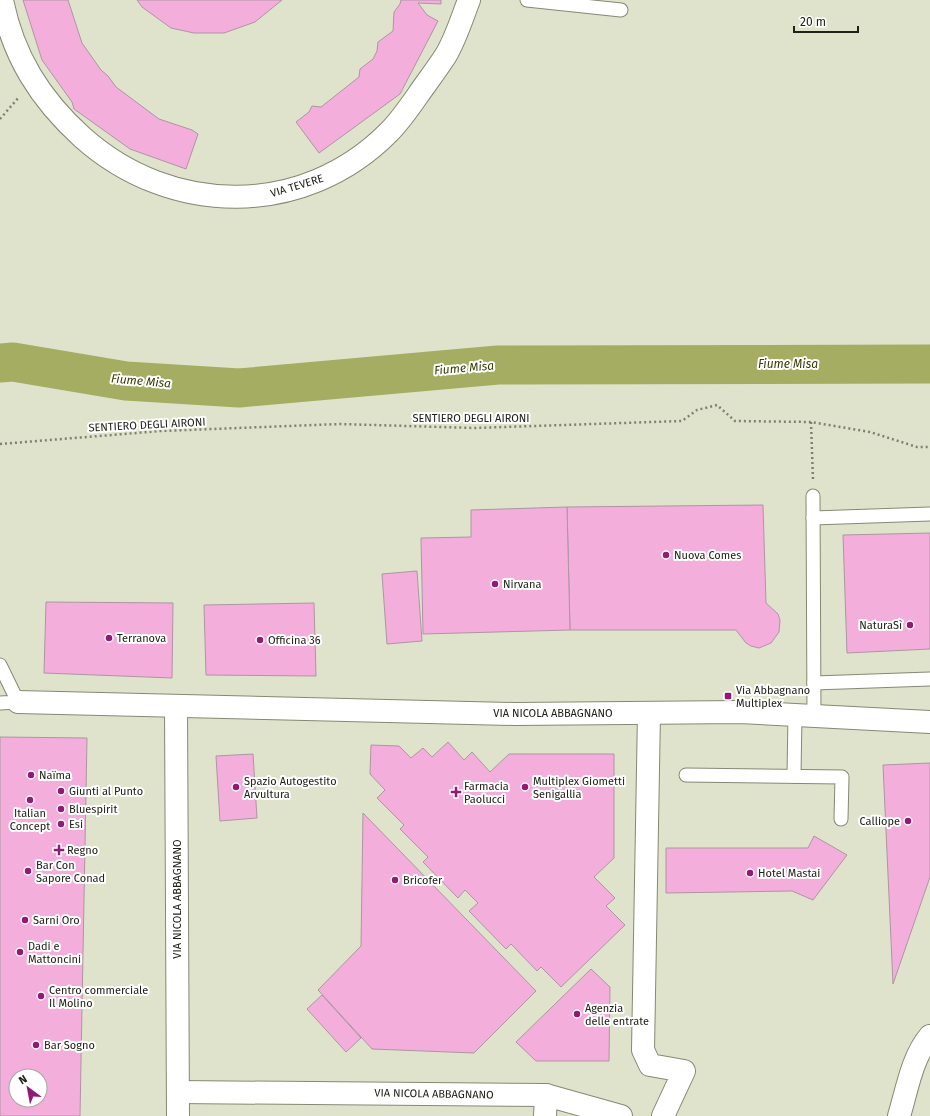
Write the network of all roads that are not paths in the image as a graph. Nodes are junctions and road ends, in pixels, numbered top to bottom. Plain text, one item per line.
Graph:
1 (2, 0) edge
2 (469, 0) edge
3 (527, 0) edge
4 (544, 1) edge
5 (621, 10) dead end
6 (9, 55) edge
7 (813, 496) road end
8 (930, 514) edge
9 (814, 518) junction
10 (0, 665) edge
11 (930, 679) edge
12 (814, 683) junction
13 (9, 702) edge
14 (176, 706) junction
15 (649, 713) junction
16 (805, 715) junction
17 (930, 722) edge
18 (686, 775) dead end
19 (794, 776) junction
20 (841, 819) dead end
21 (930, 1036) edge
22 (178, 1092) junction
23 (546, 1106) edge
24 (178, 1116) edge
25 (621, 1116) edge
26 (663, 1116) edge
27 (900, 1116) edge

1 - 6 street, VIA TEVERE
2 - 6 street, VIA TEVERE
3 - 4 lane
4 - 5 lane
7 - 9 lane
8 - 9 lane
9 - 12 lane
10 - 13 lane
11 - 12 lane
12 - 16 lane
13 - 14 street, VIA NICOLA ABBAGNANO
14 - 15 street, VIA NICOLA ABBAGNANO
14 - 22 street, VIA NICOLA ABBAGNANO
15 - 16 street, VIA NICOLA ABBAGNANO
15 - 26 street
16 - 17 street, VIA NICOLA ABBAGNANO
16 - 19 lane
18 - 19 lane
19 - 20 lane
21 - 27 street
22 - 23 street, VIA NICOLA ABBAGNANO
22 - 24 street, VIA NICOLA ABBAGNANO
23 - 25 street, VIA NICOLA ABBAGNANO

